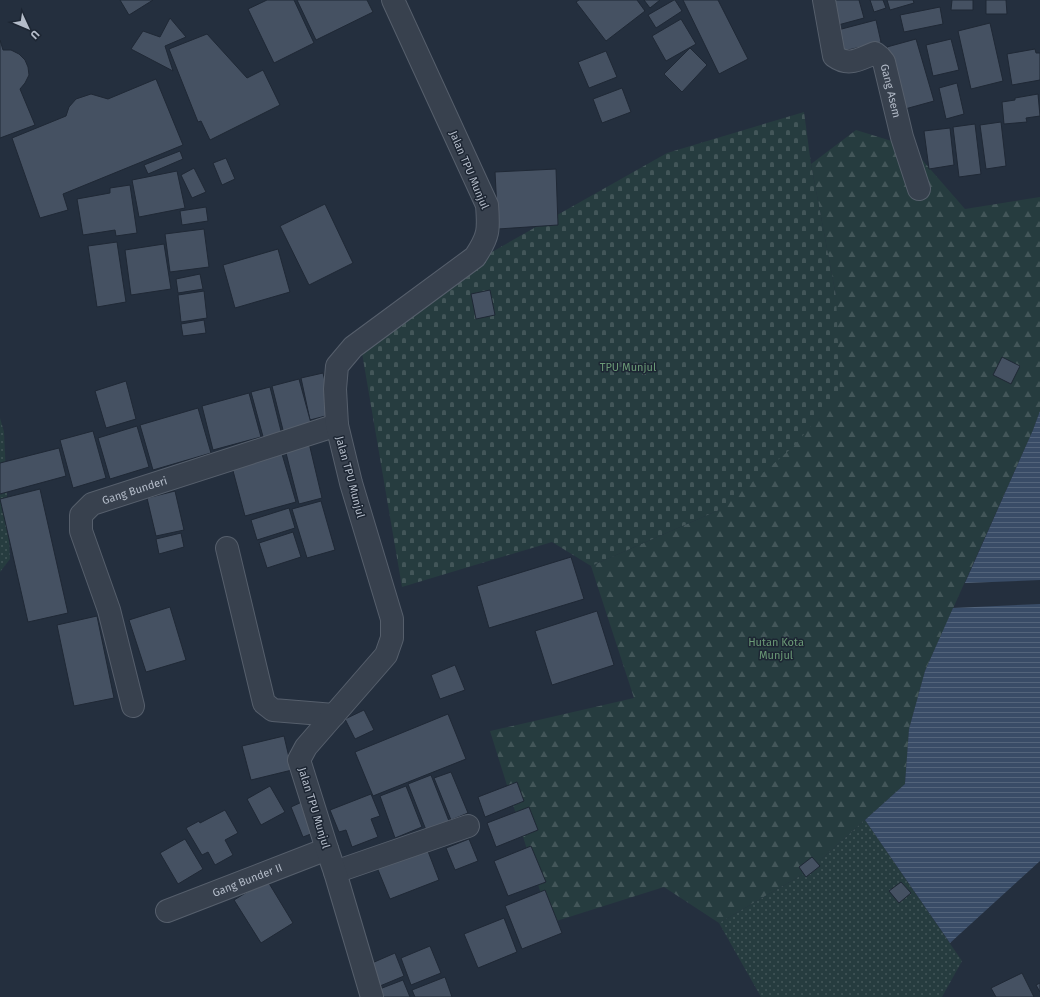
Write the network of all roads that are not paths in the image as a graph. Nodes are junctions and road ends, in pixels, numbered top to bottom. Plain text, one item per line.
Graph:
1 (393, 0) edge
2 (824, 0) edge
3 (919, 189) dead end
4 (337, 425) junction
5 (226, 548) dead end
6 (133, 706) dead end
7 (334, 714) junction
8 (468, 826) dead end
9 (327, 849) junction
10 (335, 872) junction
11 (167, 911) dead end
12 (372, 997) edge

1 - 4 street, Jalan TPU Munjul
2 - 3 street, Gang Asem
4 - 6 street, Gang Bunderi
4 - 7 street, Jalan TPU Munjul
5 - 7 street
7 - 9 street, Jalan TPU Munjul
8 - 10 street
9 - 10 street, Jalan TPU Munjul
9 - 11 street, Gang Bunder II
10 - 12 street, Jalan TPU Munjul

